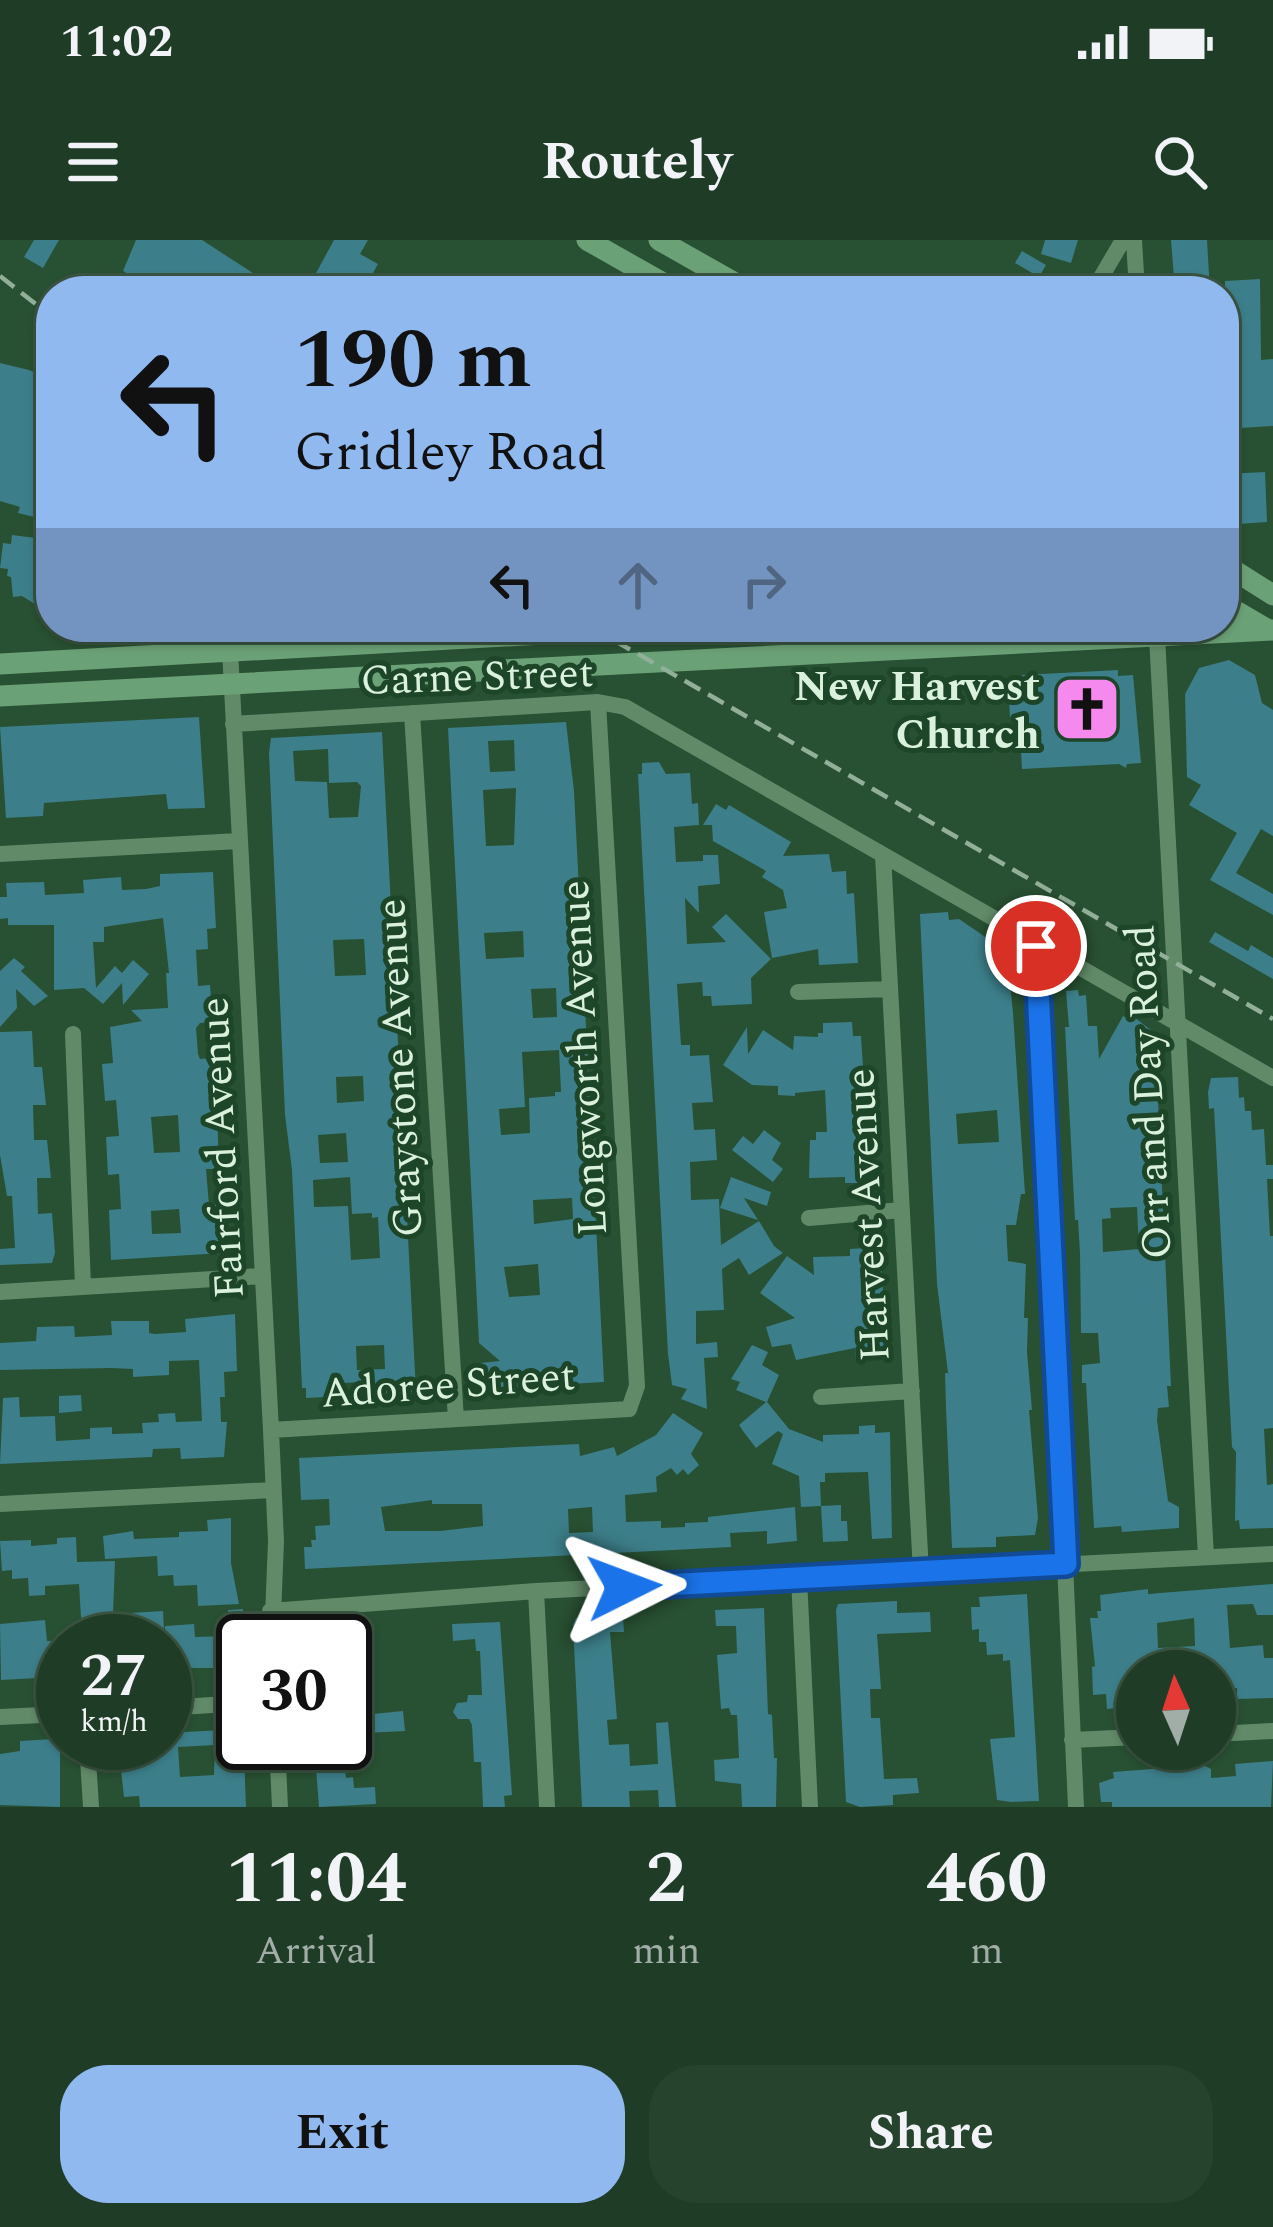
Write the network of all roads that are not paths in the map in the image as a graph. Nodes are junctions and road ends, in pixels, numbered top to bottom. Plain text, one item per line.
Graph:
1 (587, 240) edge
2 (659, 240) edge
3 (1123, 240) edge
4 (1134, 240) edge
5 (651, 276) edge
6 (723, 276) edge
7 (1102, 276) edge
8 (1136, 276) edge
9 (1239, 574) edge
10 (1273, 597) edge
11 (1239, 600) edge
12 (1239, 611) edge
13 (1239, 631) edge
14 (1272, 631) edge
15 (382, 642) edge
16 (851, 642) edge
17 (1154, 642) edge
18 (230, 650) junction
19 (0, 664) edge
20 (231, 683) junction
21 (0, 696) edge
22 (598, 702) junction
23 (412, 713) junction
24 (233, 724) junction
25 (239, 841) junction
26 (0, 854) edge
27 (883, 855) junction
28 (1036, 946) junction
29 (890, 989) junction
30 (798, 992) dead end
31 (1180, 1026) junction
32 (73, 1034) dead end
33 (1273, 1078) edge
34 (902, 1210) junction
35 (809, 1218) dead end
36 (262, 1276) junction
37 (83, 1286) junction
38 (0, 1292) edge
39 (912, 1391) junction
40 (821, 1397) dead end
41 (629, 1409) joint
42 (455, 1419) junction
43 (271, 1430) junction
44 (273, 1490) junction
45 (0, 1504) edge
46 (1273, 1554) edge
47 (1206, 1557) junction
48 (1066, 1564) junction
49 (921, 1572) junction
50 (799, 1578) junction
51 (536, 1591) junction
52 (270, 1610) junction
53 (270, 1614) edge
54 (36, 1715) edge
55 (0, 1717) edge
56 (1273, 1731) edge
57 (1236, 1733) edge
58 (1116, 1738) edge
59 (1072, 1740) junction
60 (89, 1770) edge
61 (278, 1770) edge
62 (91, 1807) edge
63 (280, 1807) edge
64 (547, 1807) edge
65 (810, 1807) edge
66 (1076, 1807) edge

1 - 5 main road
2 - 6 main road
3 - 7 street
4 - 8 street
9 - 10 main road
10 - 11 main road
12 - 14 main road
13 - 14 main road
15 - 18 main road
16 - 20 main road
17 - 31 street, Orr and Day Road
18 - 19 main road
18 - 20 street, Fairford Avenue
20 - 21 main road
20 - 24 street, Fairford Avenue
22 - 23 street, Carne Street
22 - 27 street, Carne Street
22 - 41 street, Longworth Avenue
23 - 24 street, Carne Street
23 - 42 street, Graystone Avenue
24 - 25 street, Fairford Avenue
25 - 26 street
25 - 36 street, Fairford Avenue
27 - 28 street, Carne Street
27 - 29 street, Harvest Avenue
28 - 31 street, Carne Street
28 - 48 street
29 - 30 street
29 - 34 street, Harvest Avenue
31 - 33 street, Carne Street
31 - 47 street, Orr and Day Road
32 - 37 street
34 - 35 street
34 - 39 street, Harvest Avenue
36 - 37 street
36 - 43 street, Fairford Avenue
37 - 38 street
39 - 40 street
39 - 49 street, Harvest Avenue
41 - 42 street, Adoree Street
42 - 43 street, Adoree Street
43 - 44 street, Fairford Avenue
44 - 45 street
44 - 52 street, Fairford Avenue
46 - 47 street
47 - 48 street
48 - 49 street
48 - 59 street
49 - 50 street
50 - 51 street
50 - 65 street
51 - 52 street
51 - 64 street
52 - 53 street, Fairford Avenue
54 - 55 street
56 - 57 street
58 - 59 street
59 - 66 street
60 - 62 street
61 - 63 street

